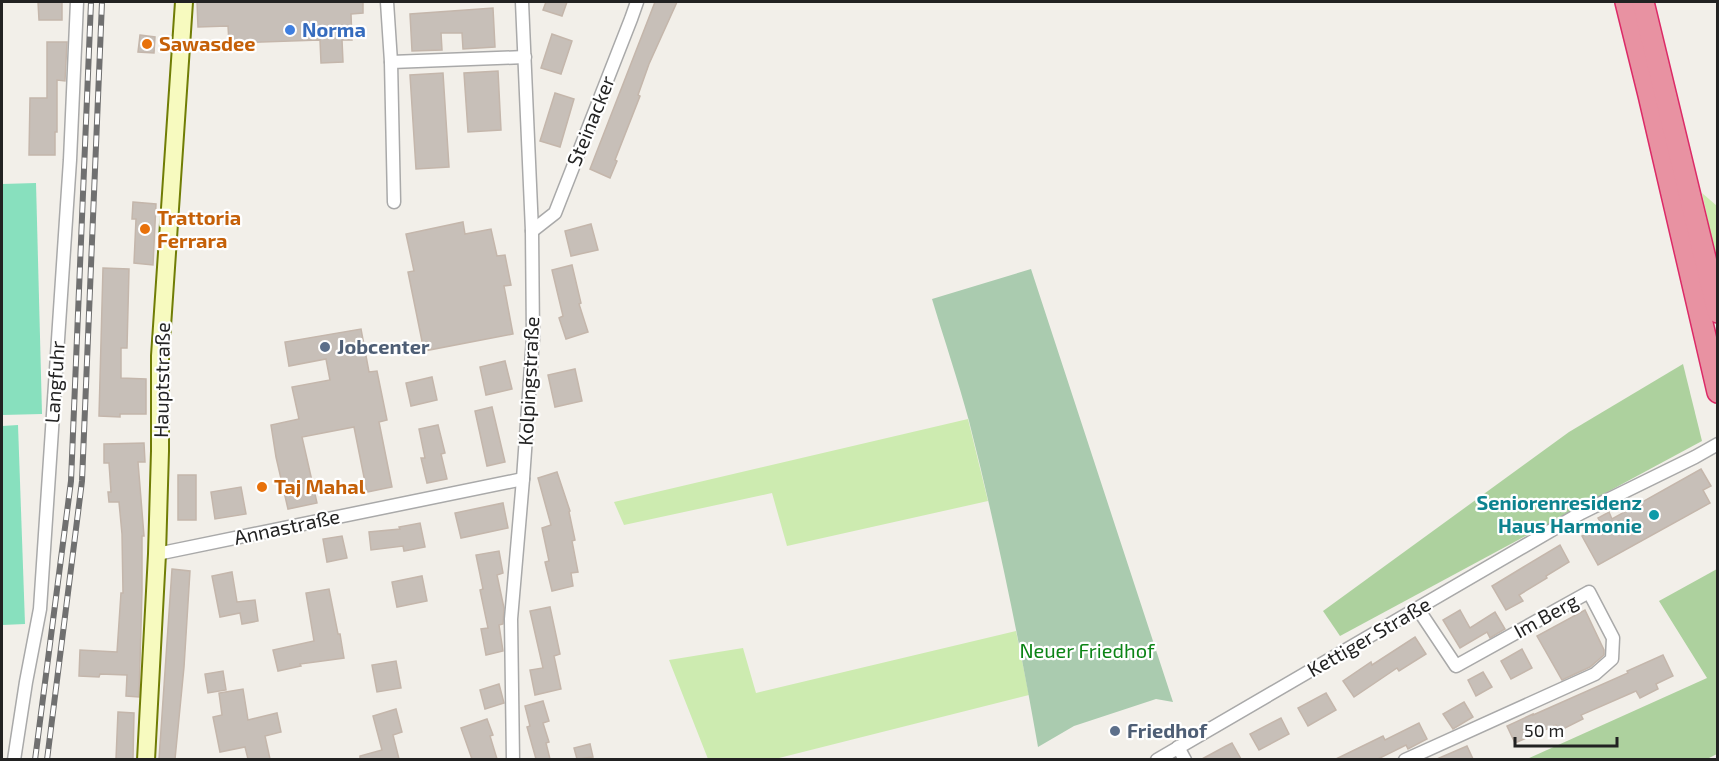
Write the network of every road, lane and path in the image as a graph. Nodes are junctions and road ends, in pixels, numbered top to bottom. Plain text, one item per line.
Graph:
1 (77, 2) edge
2 (184, 2) edge
3 (387, 2) edge
4 (522, 2) edge
5 (637, 2) edge
6 (1626, 2) edge
7 (1643, 2) edge
8 (525, 57) junction
9 (391, 62) junction
10 (394, 202) dead end
11 (532, 231) junction
12 (1718, 312) edge
13 (1718, 392) edge
14 (1718, 444) edge
15 (523, 479) junction
16 (158, 554) junction
17 (1418, 609) junction
18 (1178, 747) junction
19 (14, 759) edge
20 (146, 759) edge
21 (513, 759) edge
22 (1157, 759) edge
23 (1185, 759) edge
24 (1405, 759) edge

1 - 19 street, Langfuhr
2 - 16 main road, Hauptstraße
3 - 9 street
4 - 8 street, Kolpingstraße
5 - 11 street, Steinacker
6 - 13 highway
7 - 12 highway
8 - 9 street
8 - 11 street, Kolpingstraße
9 - 10 street
11 - 15 street, Kolpingstraße
14 - 17 street, Kettiger Straße
15 - 16 street, Annastraße
15 - 21 street, Kolpingstraße
16 - 20 main road, Hauptstraße
17 - 18 street, Kettiger Straße
17 - 24 street, Im Berg
18 - 22 street, Kettiger Straße
18 - 23 street

